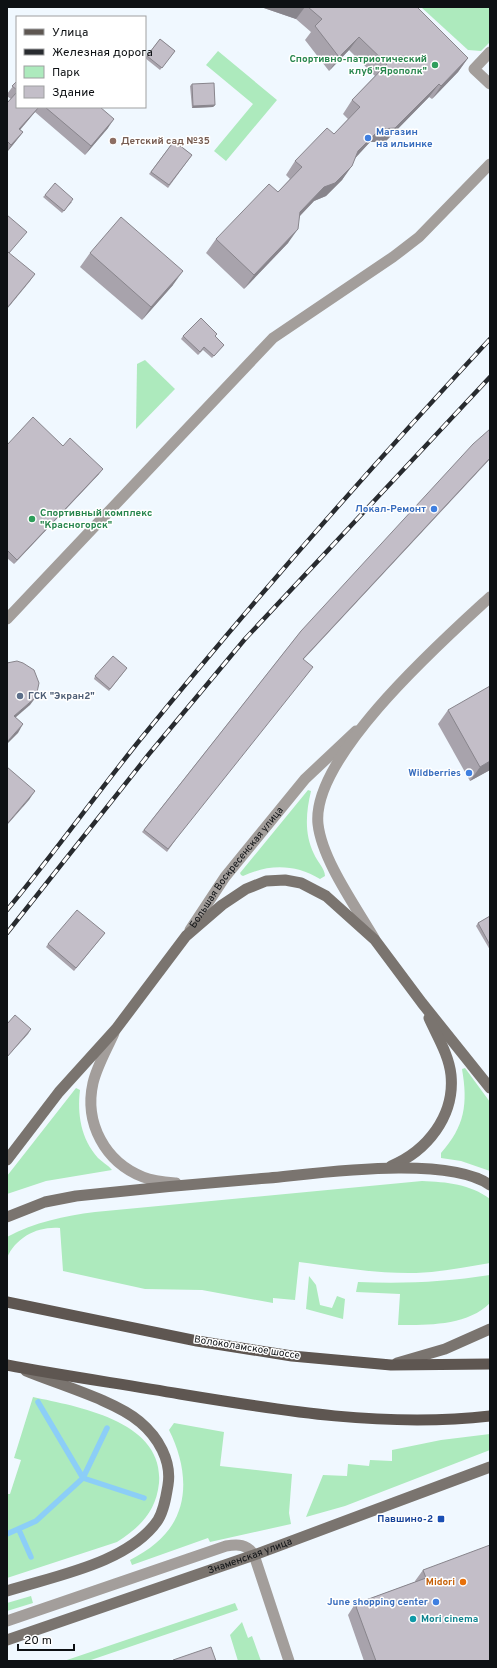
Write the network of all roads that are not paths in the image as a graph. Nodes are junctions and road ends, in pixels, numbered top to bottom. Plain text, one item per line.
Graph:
1 (490, 52) edge
2 (490, 84) edge
3 (490, 164) edge
4 (490, 597) edge
5 (7, 619) edge
6 (361, 726) junction
7 (186, 936) junction
8 (375, 940) junction
9 (422, 1003) junction
10 (116, 1028) junction
11 (490, 1088) edge
12 (7, 1160) edge
13 (387, 1168) junction
14 (184, 1185) junction
15 (490, 1185) edge
16 (7, 1216) edge
17 (7, 1302) edge
18 (490, 1330) edge
19 (490, 1364) edge
20 (392, 1365) junction
21 (10, 1366) edge
22 (490, 1416) edge
23 (490, 1467) edge
24 (254, 1555) junction
25 (7, 1590) edge
26 (7, 1621) edge
27 (7, 1640) edge
28 (289, 1661) edge

1 - 2 street
3 - 5 street
4 - 6 street, Большая Воскресенская улица
6 - 7 street, Большая Воскресенская улица
6 - 8 street
7 - 8 main road
7 - 10 main road, Большая Воскресенская улица
8 - 9 main road
9 - 11 main road
9 - 13 main road
10 - 12 main road, Большая Воскресенская улица
10 - 14 street
13 - 14 main road
13 - 15 main road
14 - 16 main road
17 - 20 main road, Волоколамское шоссе
18 - 20 main road
19 - 20 main road, Волоколамское шоссе
21 - 22 main road
21 - 25 main road
23 - 24 main road, Знаменская улица
24 - 26 street
24 - 27 main road, Знаменская улица
24 - 28 street

